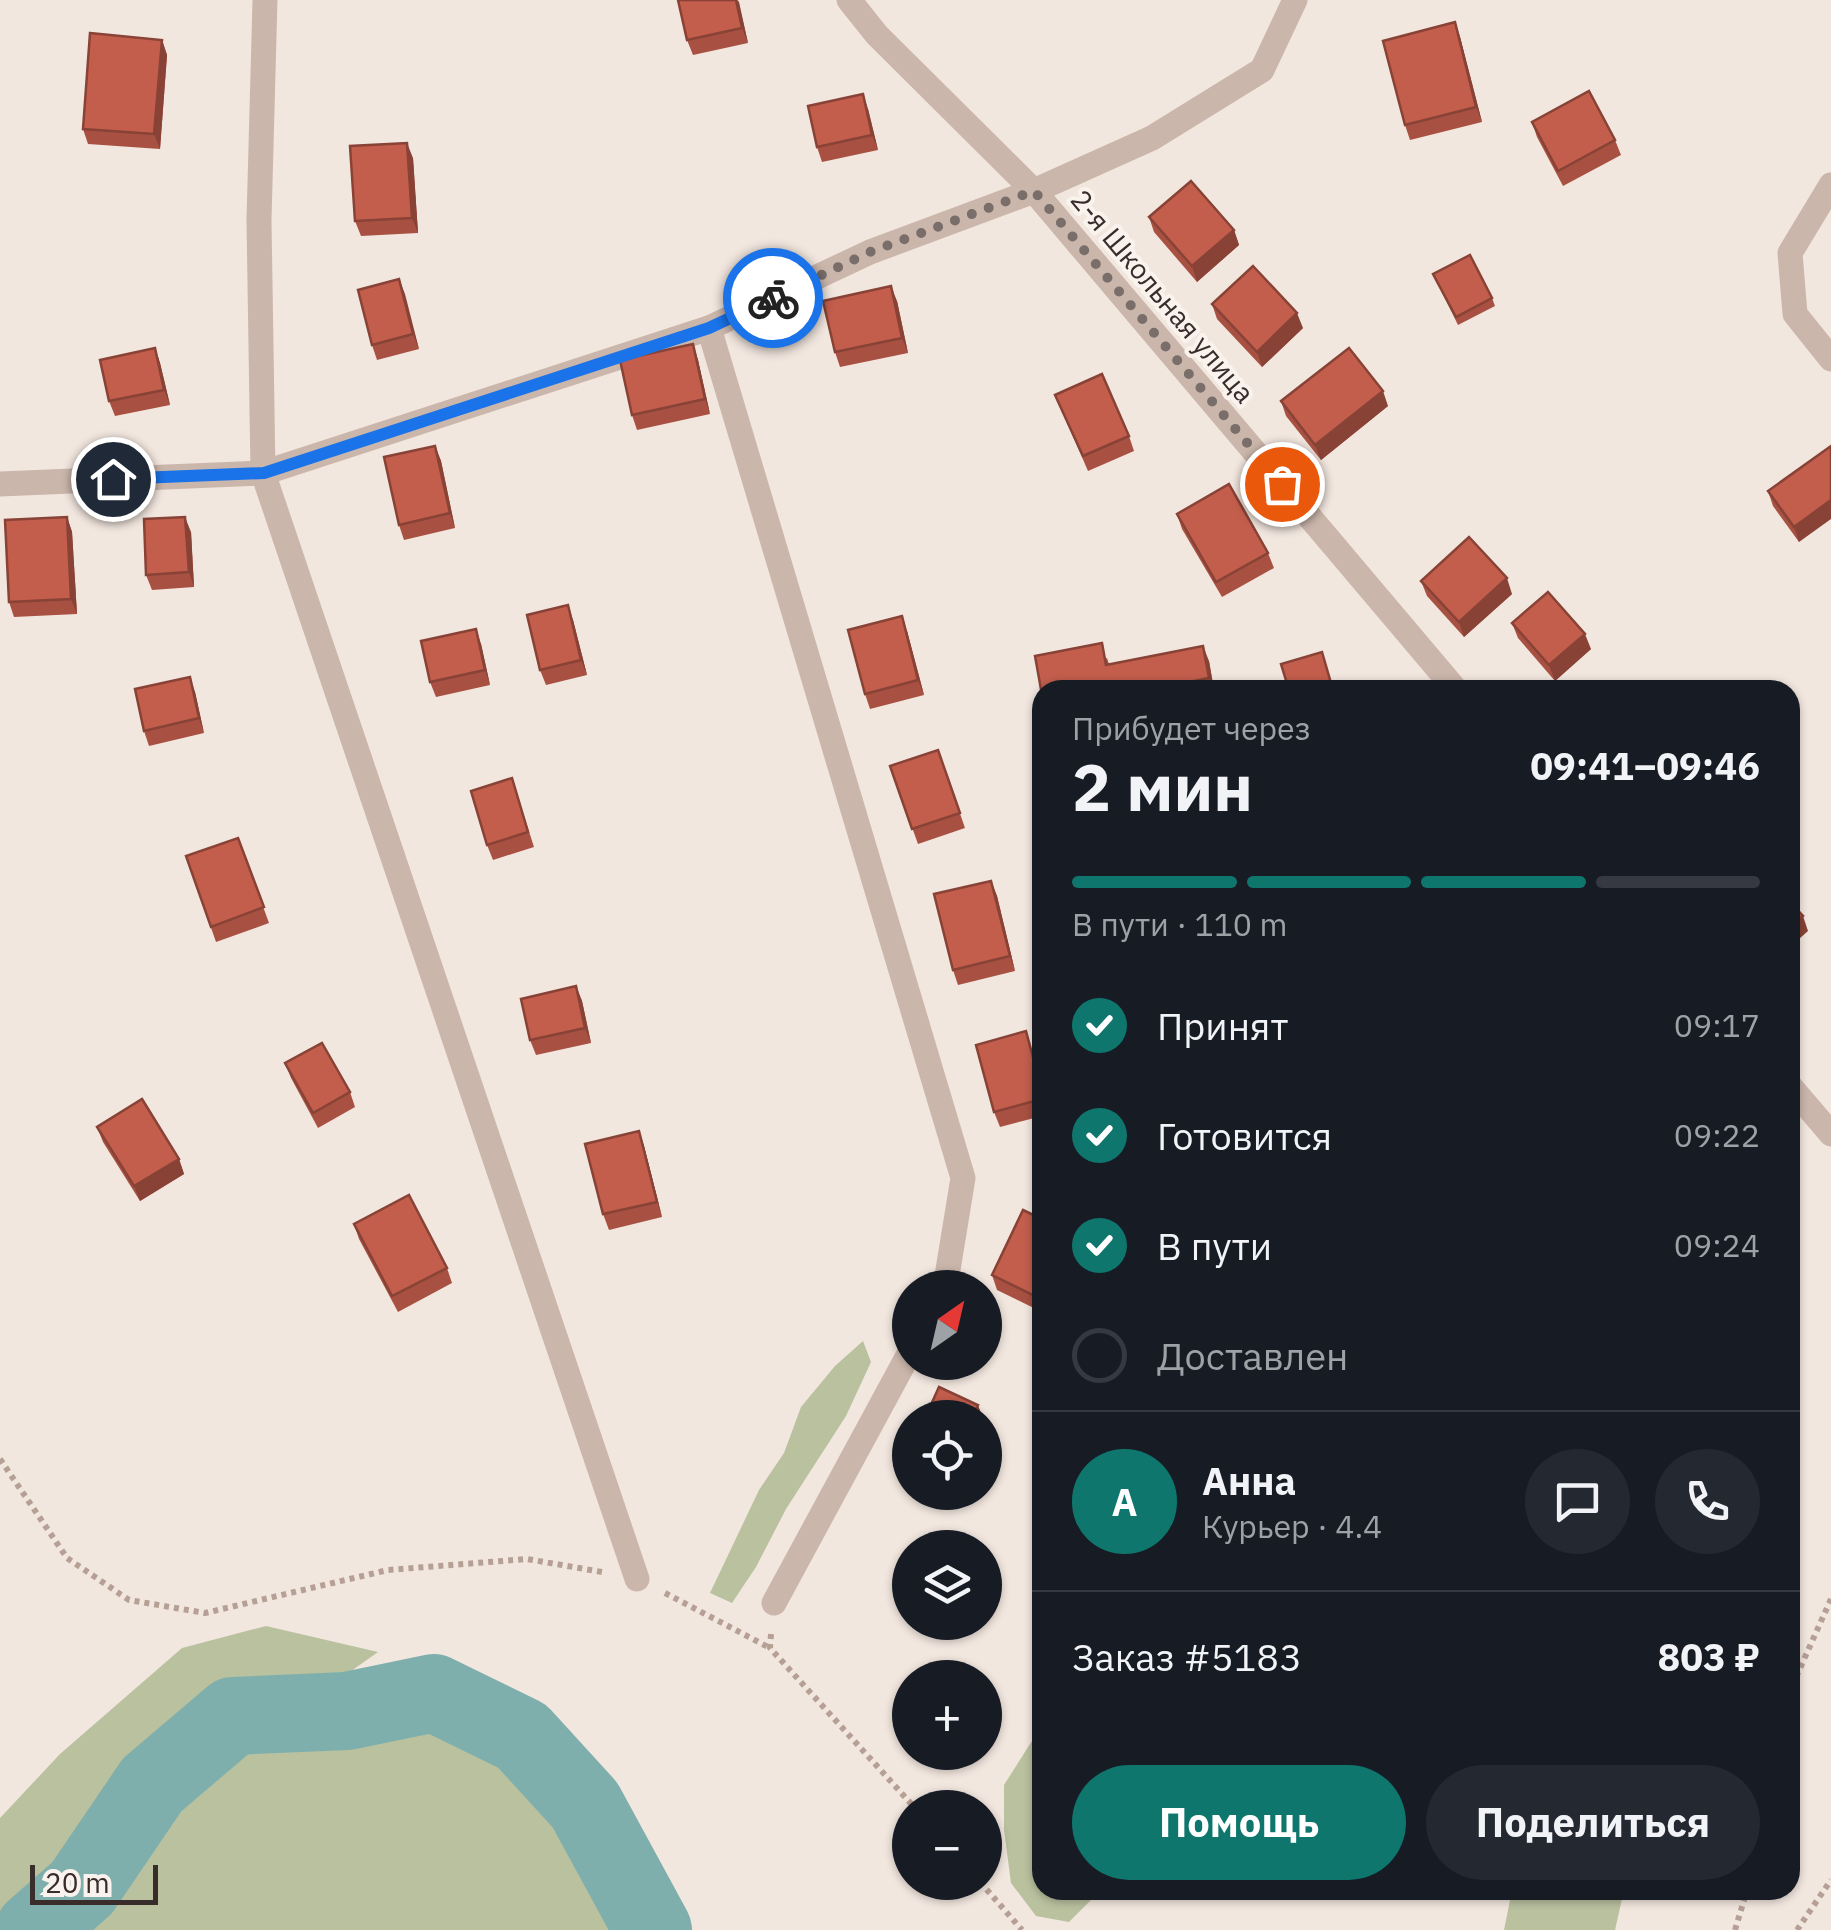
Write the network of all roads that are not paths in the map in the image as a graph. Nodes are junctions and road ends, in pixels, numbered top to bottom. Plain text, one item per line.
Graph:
1 (265, 0) edge
2 (849, 0) edge
3 (1295, 0) edge
4 (1831, 184) edge
5 (1034, 191) junction
6 (709, 328) junction
7 (1831, 359) edge
8 (264, 473) junction
9 (0, 484) edge
10 (1448, 680) edge
11 (1800, 1098) edge
12 (1831, 1134) edge
13 (948, 1270) edge
14 (895, 1380) edge
15 (637, 1578) road end
16 (774, 1603) road end

1 - 8 street
2 - 5 street, 2-я Школьная улица
3 - 5 street
4 - 7 street
5 - 6 street
5 - 10 street, 2-я Школьная улица
6 - 8 street
6 - 13 street
8 - 9 street
8 - 15 street
11 - 12 street
14 - 16 street

